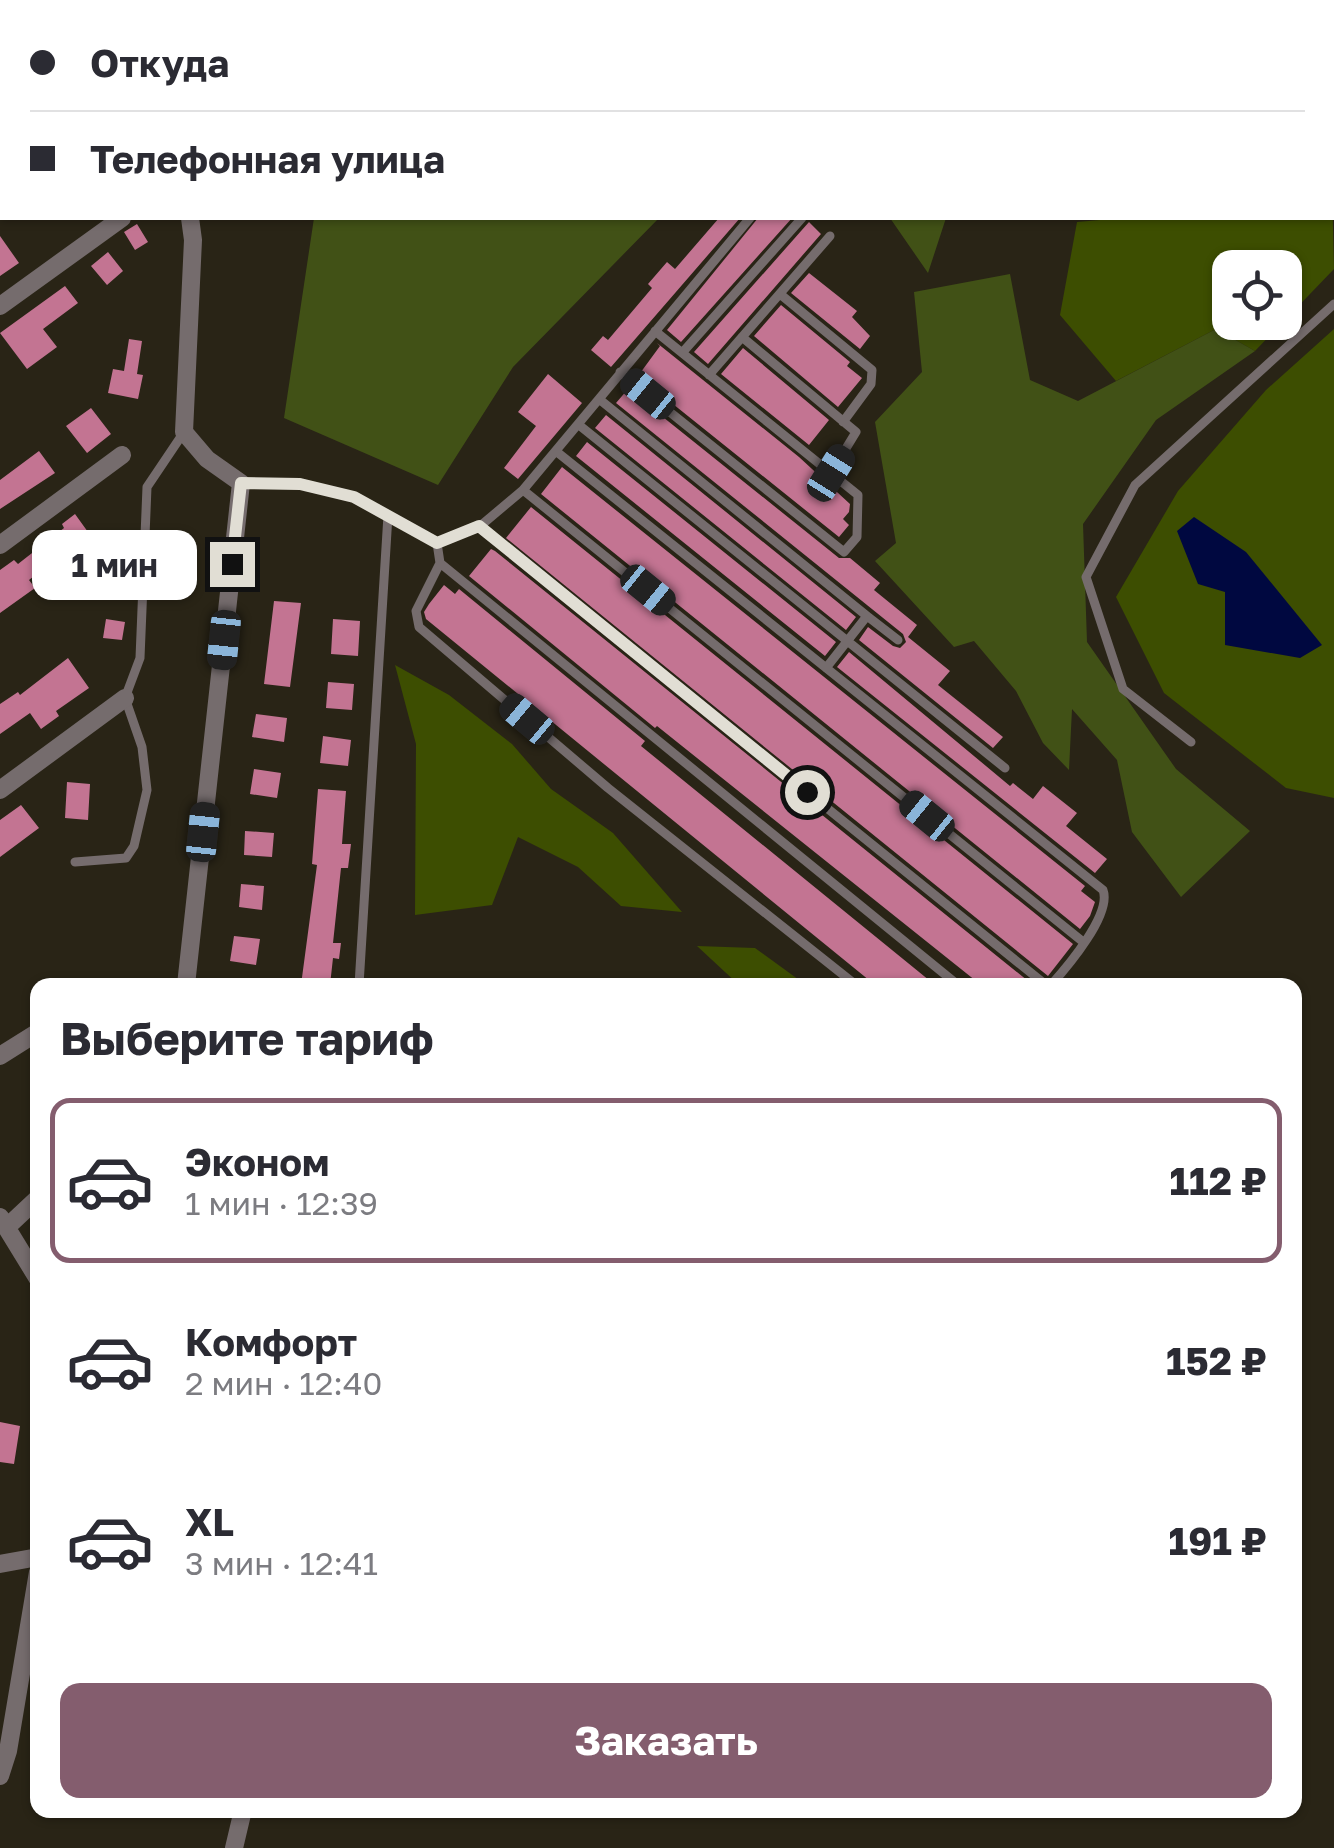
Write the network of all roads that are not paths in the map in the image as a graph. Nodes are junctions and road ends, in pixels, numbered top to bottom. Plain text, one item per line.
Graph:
1 (119, 220) edge
2 (190, 220) edge
3 (748, 220) edge
4 (800, 220) edge
5 (830, 236) dead end
6 (780, 294) junction
7 (1334, 304) edge
8 (0, 306) edge
9 (655, 331) junction
10 (742, 337) junction
11 (682, 353) junction
12 (620, 372) junction
13 (710, 375) junction
14 (599, 399) junction
15 (844, 422) junction
16 (579, 425) junction
17 (184, 432) junction
18 (557, 452) junction
19 (122, 455) dead end
20 (831, 473) junction
21 (241, 483) junction
22 (524, 490) junction
23 (388, 515) junction
24 (479, 526) junction
25 (437, 543) junction
26 (0, 545) edge
27 (440, 562) junction
28 (867, 616) junction
29 (848, 640) junction
30 (898, 640) dead end
31 (826, 668) junction
32 (124, 698) junction
33 (1192, 742) dead end
34 (1005, 768) dead end
35 (0, 790) edge
36 (75, 862) dead end
37 (1082, 941) junction
38 (187, 978) edge
39 (359, 978) edge
40 (847, 978) edge
41 (949, 978) edge
42 (1039, 978) edge
43 (1055, 978) edge
44 (30, 1037) edge
45 (0, 1056) edge
46 (30, 1204) edge
47 (4, 1222) edge
48 (30, 1266) edge
49 (30, 1558) edge
50 (0, 1564) edge
51 (30, 1620) edge
52 (0, 1776) edge
53 (241, 1818) edge
54 (234, 1848) edge

1 - 8 street
2 - 17 street
3 - 9 lane
4 - 11 lane
5 - 6 lane
6 - 10 lane
6 - 15 lane
7 - 33 lane
9 - 11 lane
9 - 12 lane
10 - 13 lane
10 - 15 lane
11 - 13 lane
12 - 14 lane
12 - 20 lane
13 - 20 lane
14 - 16 lane
14 - 28 lane
15 - 20 lane
16 - 18 lane
16 - 29 lane
17 - 21 street
17 - 32 lane
18 - 22 lane
18 - 31 lane
19 - 26 street
21 - 23 lane
21 - 38 street
22 - 24 lane
22 - 37 lane
23 - 25 lane
23 - 39 lane
24 - 25 lane
24 - 42 lane
25 - 27 lane
27 - 40 lane
27 - 41 lane
28 - 29 lane
28 - 30 lane
29 - 31 lane
29 - 34 lane
31 - 37 lane
32 - 35 street
32 - 36 lane
37 - 43 lane
44 - 45 street
46 - 47 street
47 - 48 street
49 - 50 street
51 - 52 street
53 - 54 street

